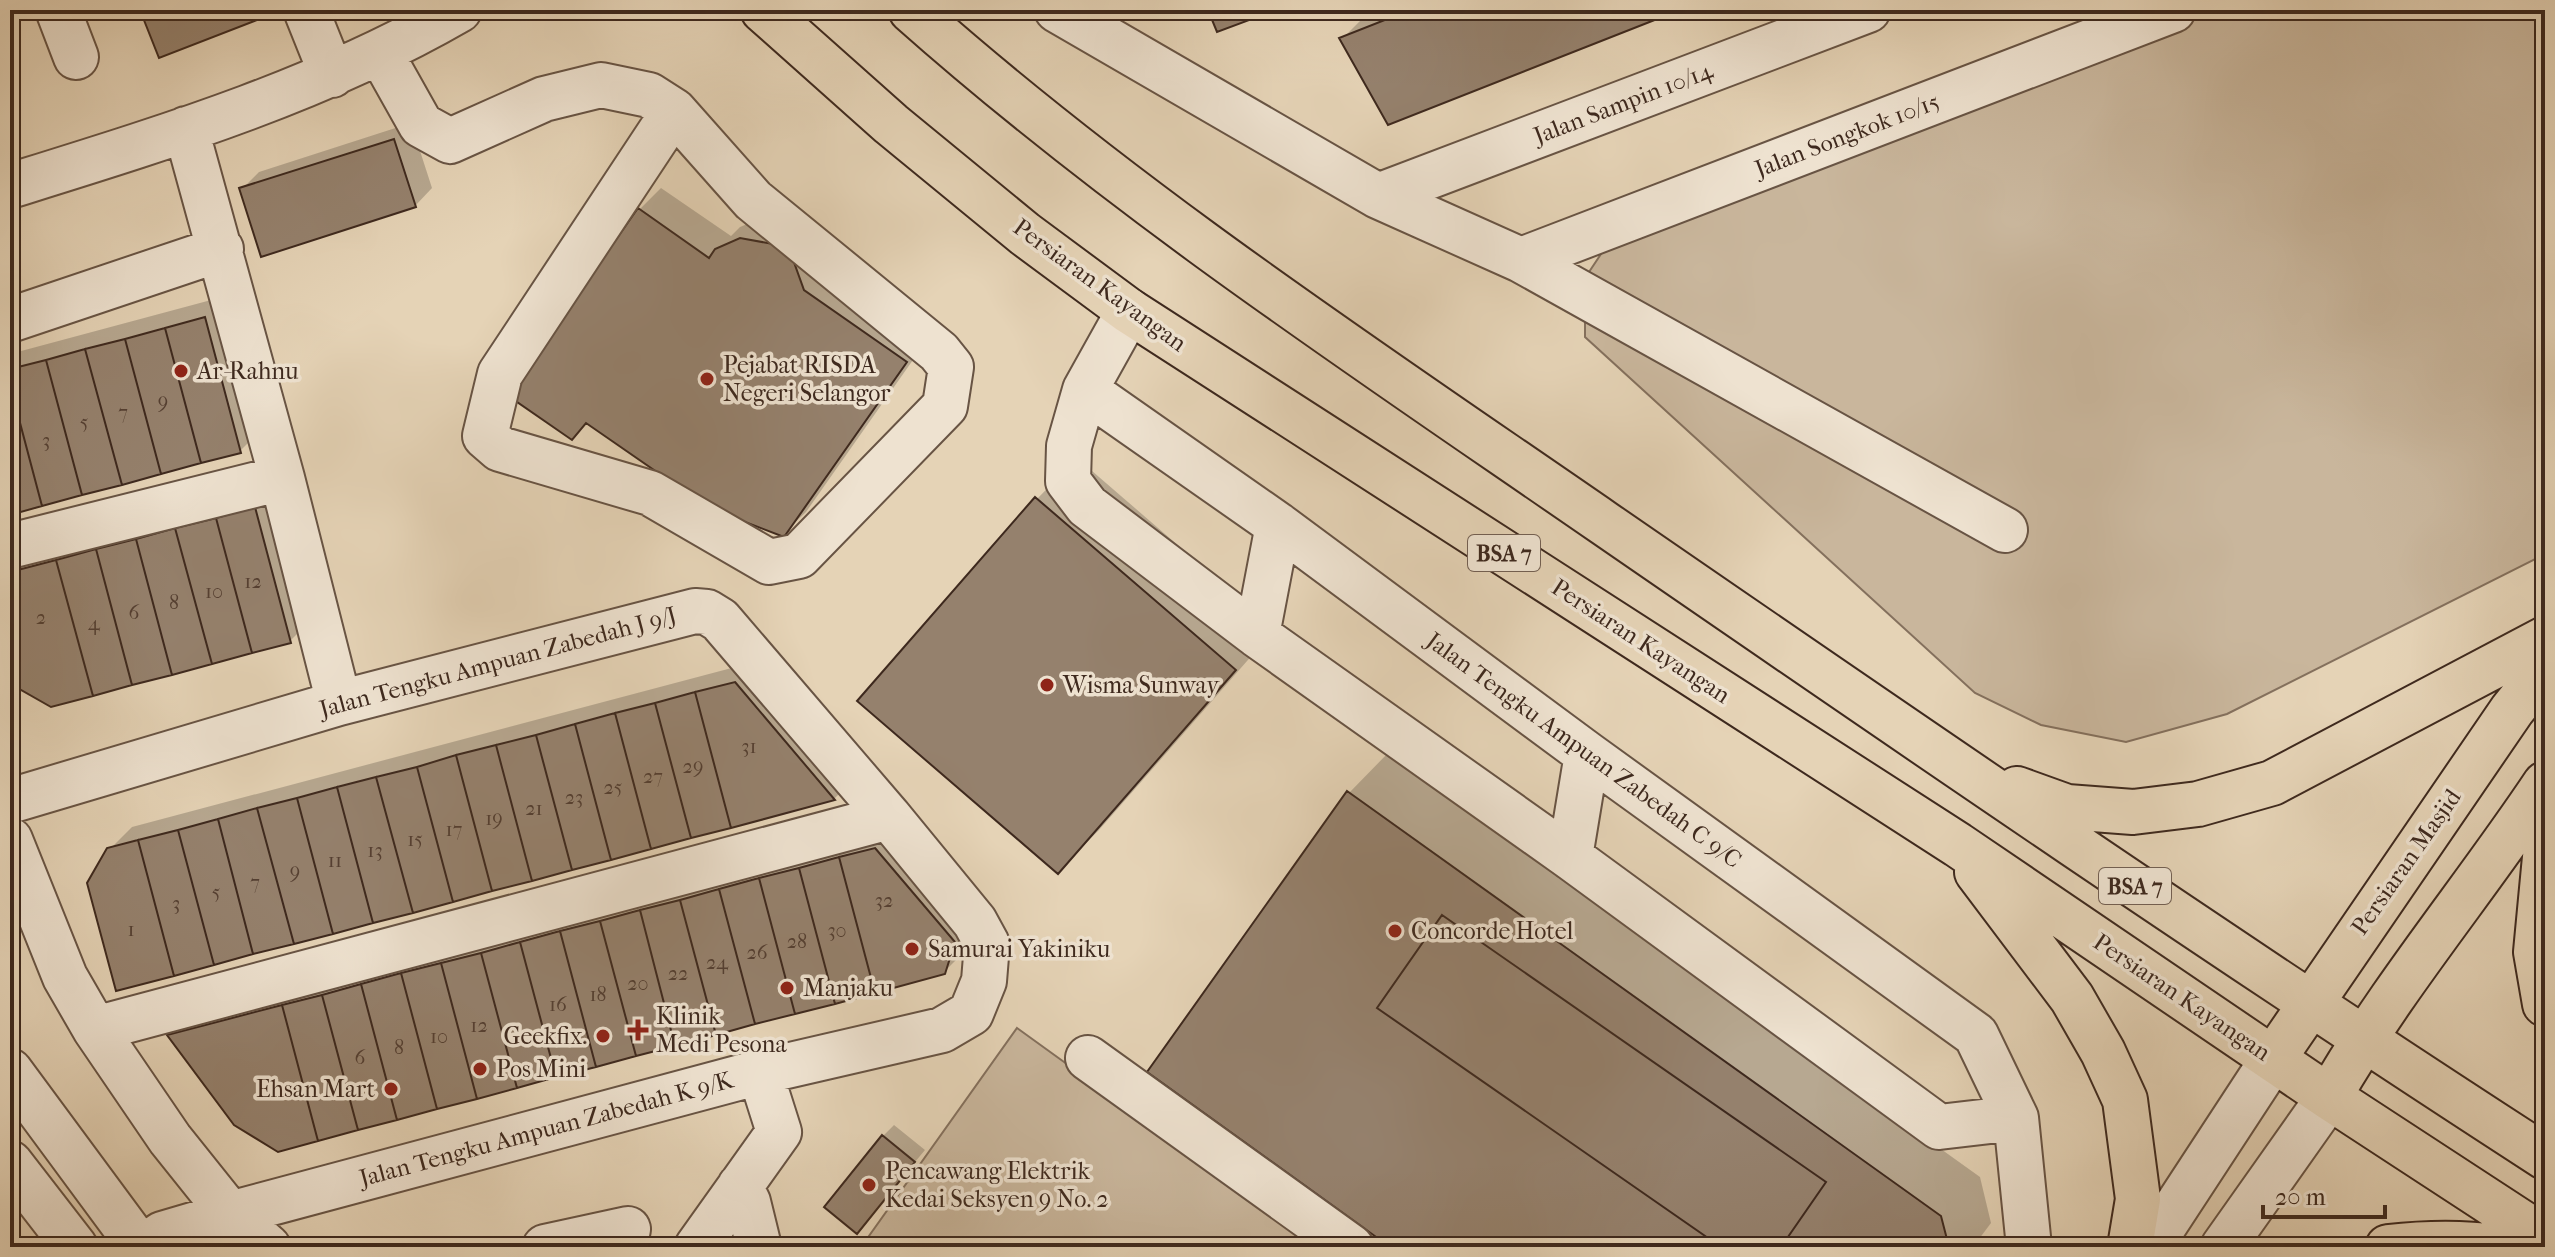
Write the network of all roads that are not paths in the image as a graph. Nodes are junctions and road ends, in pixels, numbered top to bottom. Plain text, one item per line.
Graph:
1 (58, 10) edge
2 (306, 10) edge
3 (459, 10) edge
4 (911, 10) edge
5 (1057, 10) edge
6 (1868, 10) edge
7 (2173, 10) edge
8 (762, 13) edge
9 (380, 52) junction
10 (76, 57) dead end
11 (332, 75) junction
12 (674, 111) junction
13 (186, 129) junction
14 (10, 186) edge
15 (1378, 196) junction
16 (221, 249) junction
17 (1521, 260) junction
18 (1129, 311) junction
19 (10, 320) edge
20 (1085, 390) junction
21 (282, 478) junction
22 (1278, 525) junction
23 (2005, 530) dead end
24 (10, 546) edge
25 (1257, 635) junction
26 (2545, 639) edge
27 (2545, 669) edge
28 (339, 703) junction
29 (1587, 754) junction
30 (1962, 770) junction
31 (2545, 784) edge
32 (10, 801) edge
33 (889, 817) junction
34 (10, 840) edge
35 (1958, 845) junction
36 (1570, 857) junction
37 (2545, 857) edge
38 (987, 944) joint
39 (2309, 1003) junction
40 (2545, 1004) edge
41 (95, 1029) junction
42 (2362, 1039) junction
43 (1088, 1058) dead end
44 (2273, 1059) junction
45 (10, 1071) edge
46 (760, 1072) junction
47 (2329, 1097) junction
48 (2016, 1118) junction
49 (2545, 1157) edge
50 (10, 1163) edge
51 (740, 1186) junction
52 (230, 1214) junction
53 (2545, 1238) edge
54 (75, 1247) edge
55 (140, 1247) edge
56 (146, 1247) edge
57 (268, 1247) edge
58 (545, 1247) edge
59 (617, 1247) edge
60 (697, 1247) edge
61 (759, 1247) edge
62 (1351, 1247) edge
63 (2029, 1247) edge
64 (2130, 1247) edge
65 (2150, 1247) edge
66 (2223, 1247) edge
67 (2388, 1247) edge
68 (2497, 1247) edge

1 - 10 street
2 - 11 street
3 - 9 street
4 - 30 main road, BSA 7
5 - 15 street
6 - 15 street, Jalan Sampin 10/14
7 - 17 street, Jalan Songkok 10/15
8 - 18 main road, Persiaran Kayangan / BSA 7
9 - 11 street
9 - 12 street
11 - 13 street
12 - 12 street
13 - 14 street
13 - 16 street
15 - 17 street
16 - 19 street
16 - 21 street
17 - 23 street
18 - 20 street
18 - 35 main road, Persiaran Kayangan / BSA 7
20 - 22 street, Jalan Tengku Ampuan Zabedah C 9/C
20 - 25 street
21 - 24 street
21 - 28 street
22 - 25 street
22 - 29 street, Jalan Tengku Ampuan Zabedah C 9/C
25 - 36 street
26 - 30 main road
27 - 39 main road, Persiaran Masjid
28 - 32 street, Jalan Tengku Ampuan Zabedah J 9/J
28 - 33 street, Jalan Tengku Ampuan Zabedah J 9/J
29 - 36 street
29 - 48 street, Jalan Tengku Ampuan Zabedah C 9/C
30 - 39 main road, BSA 7
31 - 42 main road
33 - 38 street, Jalan Tengku Ampuan Zabedah J 9/J
33 - 41 street
34 - 41 street
35 - 44 main road, Persiaran Kayangan / BSA 7
35 - 64 main road
36 - 48 street
37 - 40 main road
38 - 46 street, Jalan Tengku Ampuan Zabedah K 9/K
39 - 42 main road, BSA 7
39 - 44 main road, Persiaran Masjid
41 - 52 street
42 - 47 main road
42 - 49 main road, BSA 7
43 - 62 street
44 - 47 main road, Persiaran Kayangan / BSA 7
44 - 65 street
45 - 55 street
46 - 51 street
46 - 52 street, Jalan Tengku Ampuan Zabedah K 9/K
47 - 53 main road, Persiaran Kayangan / BSA 7
47 - 66 street
48 - 63 street, Jalan Tengku Ampuan Zabedah C 9/C
50 - 54 street
51 - 60 street
51 - 61 street
52 - 56 street, Jalan Tengku Ampuan Zabedah K 9/K
52 - 57 street
58 - 59 street
67 - 68 main road

